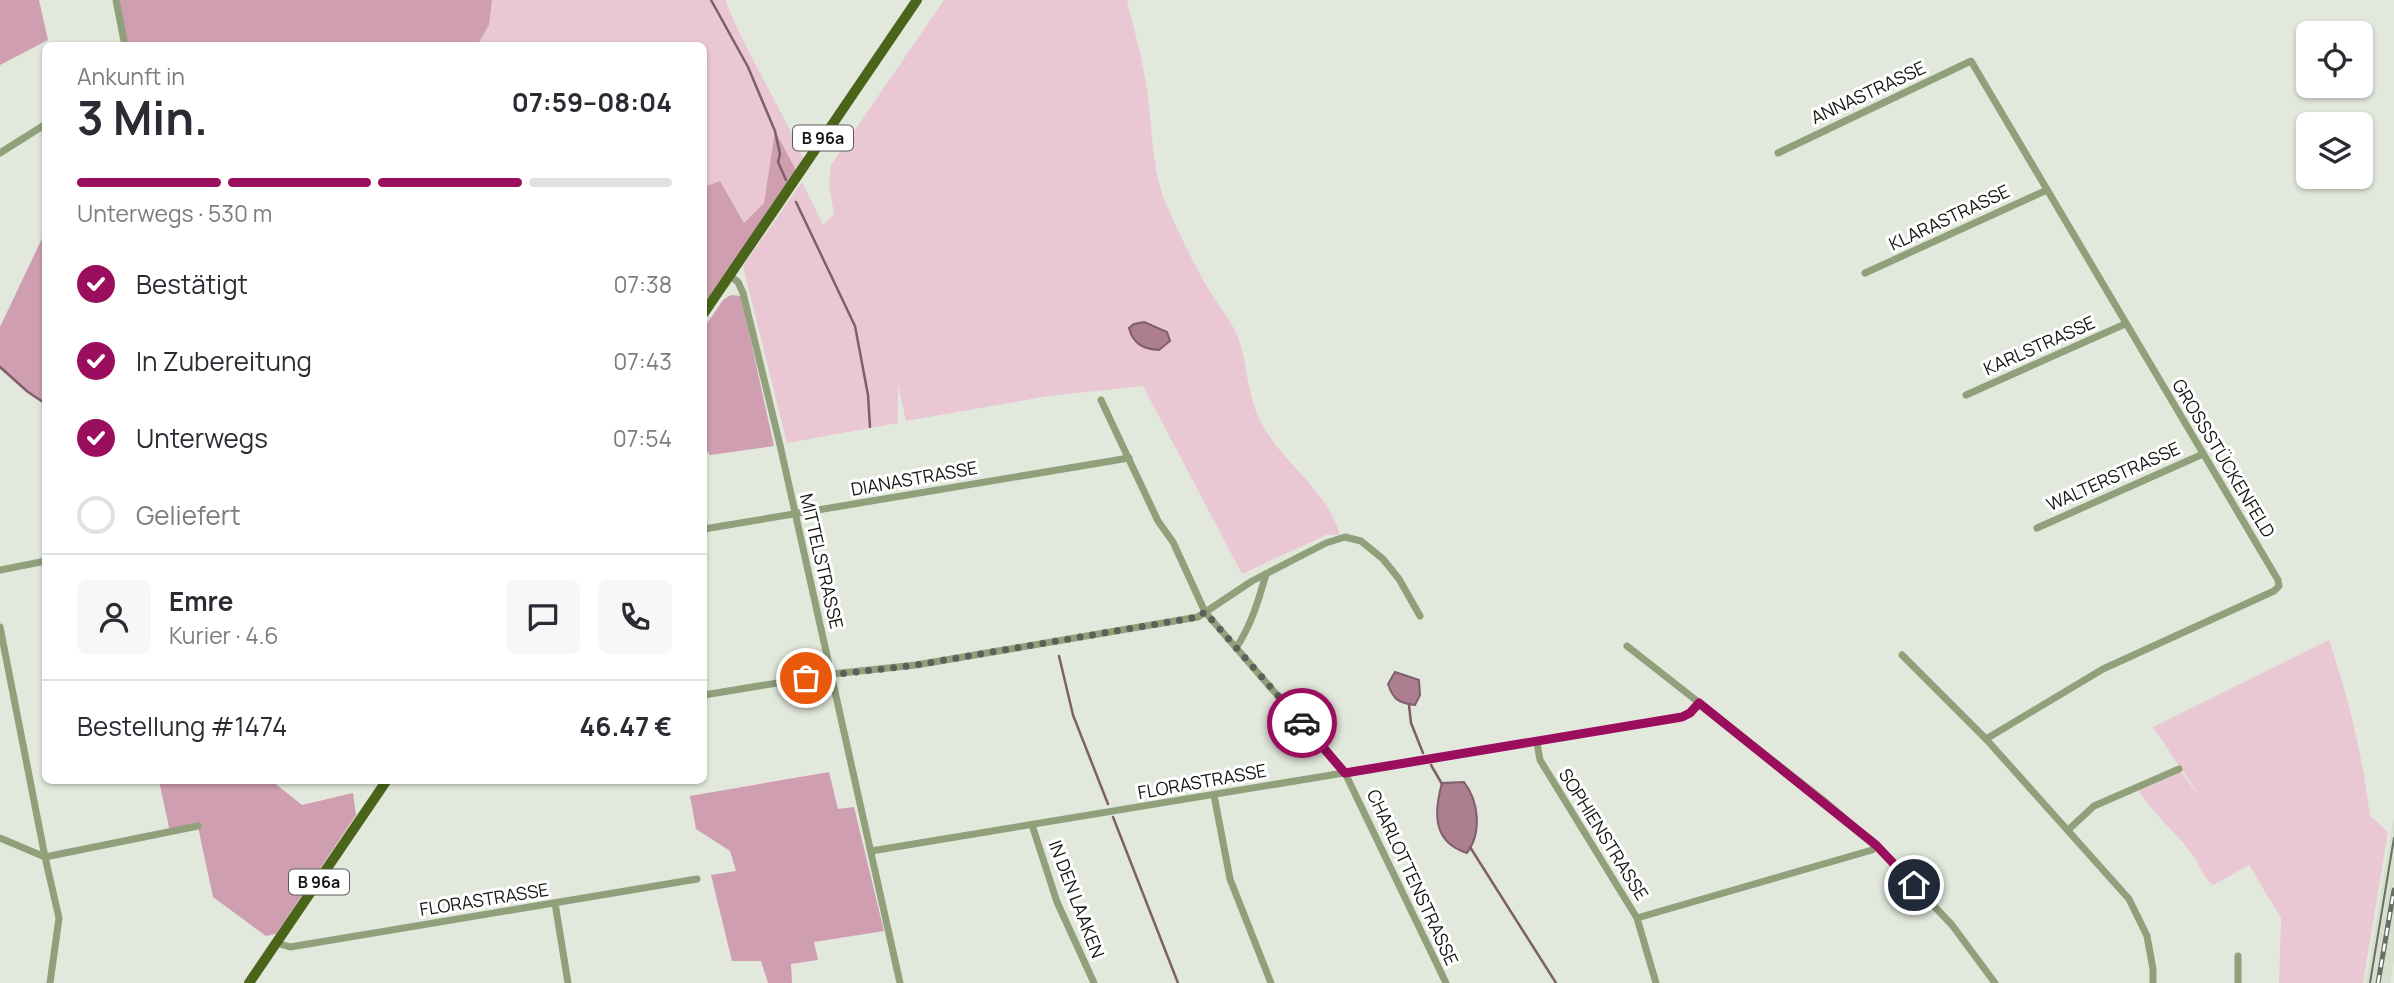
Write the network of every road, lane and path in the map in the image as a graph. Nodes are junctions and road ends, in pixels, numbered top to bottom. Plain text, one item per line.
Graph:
1 (116, 0) edge
2 (917, 0) edge
3 (124, 42) edge
4 (1971, 61) joint
5 (42, 127) edge
6 (0, 153) edge
7 (1778, 153) dead end
8 (2047, 190) junction
9 (1865, 274) dead end
10 (729, 275) junction
11 (707, 308) edge
12 (2125, 324) junction
13 (1966, 395) dead end
14 (1101, 400) dead end
15 (2203, 454) junction
16 (1129, 458) junction
17 (795, 514) junction
18 (2037, 528) dead end
19 (707, 529) edge
20 (42, 562) edge
21 (0, 570) edge
22 (1266, 574) junction
23 (1205, 612) junction
24 (1420, 616) dead end
25 (0, 627) edge
26 (1627, 646) dead end
27 (1236, 648) junction
28 (1902, 655) dead end
29 (832, 674) junction
30 (707, 695) edge
31 (1699, 703) junction
32 (1986, 739) junction
33 (1537, 743) junction
34 (2179, 769) dead end
35 (1345, 773) junction
36 (384, 784) edge
37 (1214, 795) junction
38 (1032, 825) junction
39 (198, 826) dead end
40 (2068, 830) junction
41 (0, 838) edge
42 (1876, 845) junction
43 (871, 851) junction
44 (45, 857) junction
45 (697, 879) dead end
46 (555, 903) junction
47 (1637, 918) junction
48 (277, 943) junction
49 (2238, 956) dead end
50 (50, 983) edge
51 (249, 983) edge
52 (568, 983) edge
53 (900, 983) edge
54 (1094, 983) edge
55 (1271, 983) edge
56 (1446, 983) edge
57 (1656, 983) edge
58 (1995, 983) edge
59 (2153, 983) edge
60 (2238, 983) edge

1 - 3 street
2 - 10 main road, B 96a
4 - 7 street, ANNASTRASSE
4 - 8 street, GROSSSTÜCKENFELD
5 - 6 street
8 - 9 street, KLARASTRASSE
8 - 12 street, GROSSSTÜCKENFELD
10 - 11 main road, B 96a
10 - 17 street, MITTELSTRASSE
12 - 13 street, KARLSTRASSE
12 - 15 street, GROSSSTÜCKENFELD
14 - 16 street, CHARLOTTENSTRASSE
15 - 18 street, WALTERSTRASSE
15 - 32 street, GROSSSTÜCKENFELD
16 - 17 street, DIANASTRASSE
16 - 23 street, CHARLOTTENSTRASSE
17 - 19 street, DIANASTRASSE
17 - 29 street, MITTELSTRASSE
20 - 21 street
22 - 23 street
22 - 24 street
22 - 27 street
23 - 27 street, CHARLOTTENSTRASSE
23 - 29 street
25 - 44 street
26 - 31 street
27 - 35 street, CHARLOTTENSTRASSE
28 - 32 street
29 - 30 street
29 - 43 street, MITTELSTRASSE
31 - 33 street, FLORASTRASSE
31 - 42 street
32 - 40 street
33 - 35 street, FLORASTRASSE
33 - 47 street, SOPHIENSTRASSE
34 - 40 street
35 - 37 street, FLORASTRASSE
35 - 56 street, CHARLOTTENSTRASSE
36 - 48 main road, B 96a
37 - 38 street, FLORASTRASSE
37 - 55 street
38 - 43 street, FLORASTRASSE
38 - 54 street, IN DEN LAAKEN
39 - 44 street
40 - 59 street
41 - 44 street
42 - 47 street
42 - 58 street
43 - 53 street, MITTELSTRASSE
44 - 50 street
45 - 46 street, FLORASTRASSE
46 - 48 street, FLORASTRASSE
46 - 52 street
47 - 57 street, SOPHIENSTRASSE
48 - 51 main road, B 96a
49 - 60 street

